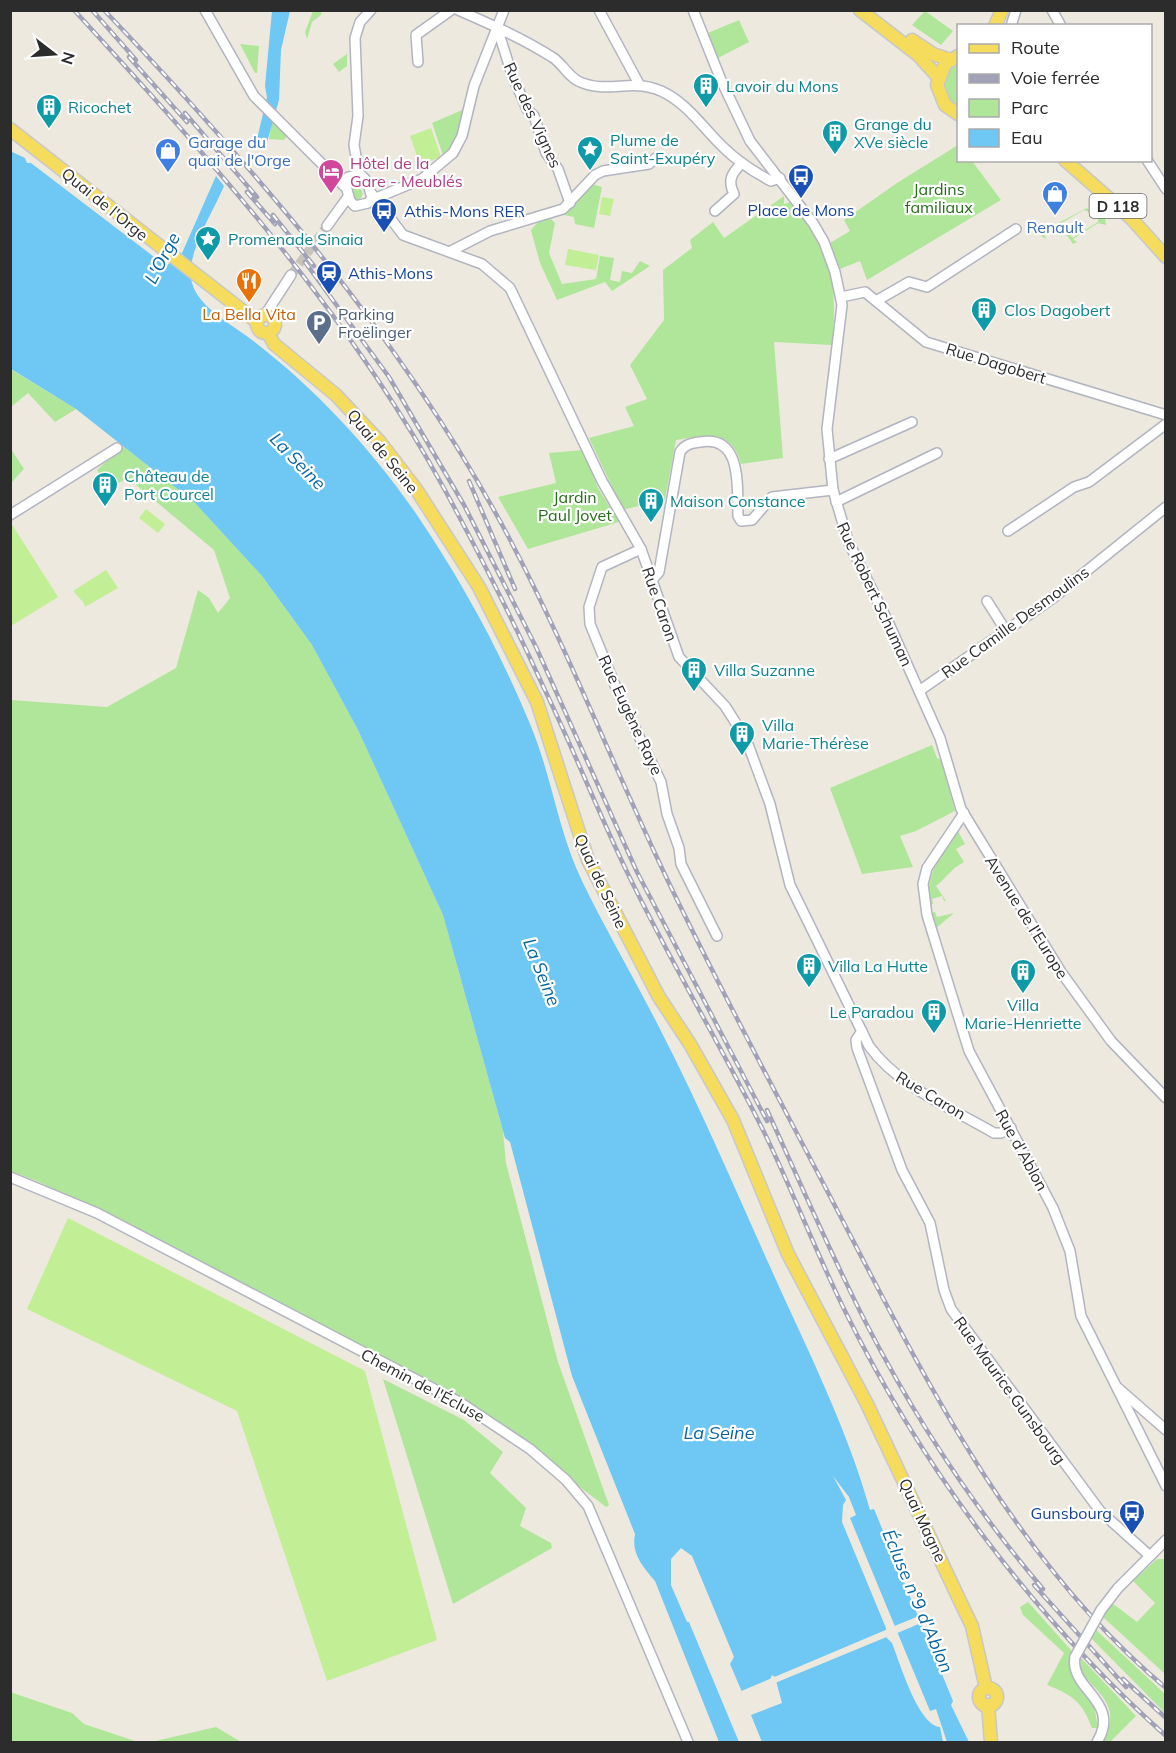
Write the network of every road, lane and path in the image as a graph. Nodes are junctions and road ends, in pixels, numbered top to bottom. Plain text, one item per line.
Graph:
1 (205, 10) edge
2 (371, 10) edge
3 (452, 10) edge
4 (458, 10) edge
5 (504, 10) edge
6 (599, 10) edge
7 (693, 10) edge
8 (860, 10) edge
9 (872, 10) edge
10 (1002, 10) edge
11 (1052, 10) edge
12 (996, 24) edge
13 (1060, 24) edge
14 (497, 27) junction
15 (955, 58) edge
16 (418, 62) dead end
17 (938, 77) junction
18 (639, 84) junction
19 (957, 114) edge
20 (10, 129) edge
21 (656, 158) dead end
22 (1067, 162) edge
23 (1079, 162) edge
24 (1148, 162) edge
25 (742, 163) junction
26 (359, 174) junction
27 (780, 178) junction
28 (346, 181) junction
29 (1166, 189) edge
30 (374, 196) junction
31 (350, 201) junction
32 (570, 203) junction
33 (715, 211) dead end
34 (327, 226) tunnel mouth
35 (1016, 229) dead end
36 (1166, 246) edge
37 (451, 251) junction
38 (1166, 257) edge
39 (291, 275) tunnel mouth
40 (841, 297) junction
41 (876, 300) junction
42 (261, 319) junction
43 (270, 332) joint
44 (1166, 415) edge
45 (912, 422) dead end
46 (1166, 424) edge
47 (117, 448) dead end
48 (937, 453) dead end
49 (829, 459) junction
50 (833, 490) junction
51 (836, 502) junction
52 (1166, 507) edge
53 (10, 515) edge
54 (1008, 531) dead end
55 (641, 549) junction
56 (652, 580) junction
57 (987, 601) dead end
58 (1006, 631) junction
59 (919, 691) junction
60 (964, 813) junction
61 (717, 936) dead end
62 (862, 1031) junction
63 (1166, 1098) edge
64 (1011, 1128) junction
65 (10, 1177) edge
66 (843, 1358) joint
67 (1116, 1386) junction
68 (1166, 1430) edge
69 (1166, 1486) edge
70 (1166, 1540) edge
71 (1150, 1556) junction
72 (688, 1743) edge
73 (992, 1743) edge
74 (1097, 1743) edge

1 - 28 street
2 - 26 street
3 - 16 street
4 - 14 street
5 - 14 street
6 - 18 street
7 - 27 street, Rue Robert Schuman
8 - 17 main road
9 - 15 main road
10 - 12 main road
11 - 13 street
14 - 18 street
14 - 30 street
14 - 32 street, Rue des Vignes
15 - 17 main road
17 - 19 main road
18 - 25 street
20 - 42 main road, Quai de l'Orge
21 - 32 street
22 - 38 main road, D 118
23 - 36 main road, D 118
24 - 29 street
25 - 27 street
25 - 33 street
26 - 28 street
26 - 30 street
27 - 40 street, Rue Robert Schuman
28 - 31 street
30 - 31 street
30 - 37 street, Rue Caron
31 - 34 street
32 - 37 street
35 - 41 street
37 - 55 street, Rue Caron
39 - 42 street
40 - 41 street
40 - 49 street, Rue Robert Schuman
41 - 44 street, Rue Dagobert
42 - 43 main road, Quai de l'Orge
43 - 66 main road, Quai de Seine
45 - 49 street
46 - 54 street
47 - 53 street
48 - 51 street
49 - 50 street, Rue Robert Schuman
50 - 51 street, Rue Robert Schuman
50 - 56 street
51 - 59 street, Rue Robert Schuman
52 - 58 street, Rue Camille Desmoulins
55 - 56 street, Rue Caron
55 - 61 street, Rue Eugène Raye
56 - 62 street, Rue Caron
57 - 58 street
58 - 59 street, Rue Camille Desmoulins
59 - 60 street, Rue Robert Schuman
60 - 63 street, Avenue de l'Europe
60 - 64 street, Rue d'Ablon
62 - 64 street, Rue Caron
62 - 71 street, Rue Maurice Gunsbourg
64 - 67 street, Rue d'Ablon
65 - 72 street, Chemin de l'Écluse
66 - 73 main road, Quai Magne
67 - 68 street
67 - 69 street, Rue d'Ablon
70 - 71 street
71 - 74 street, bridge

